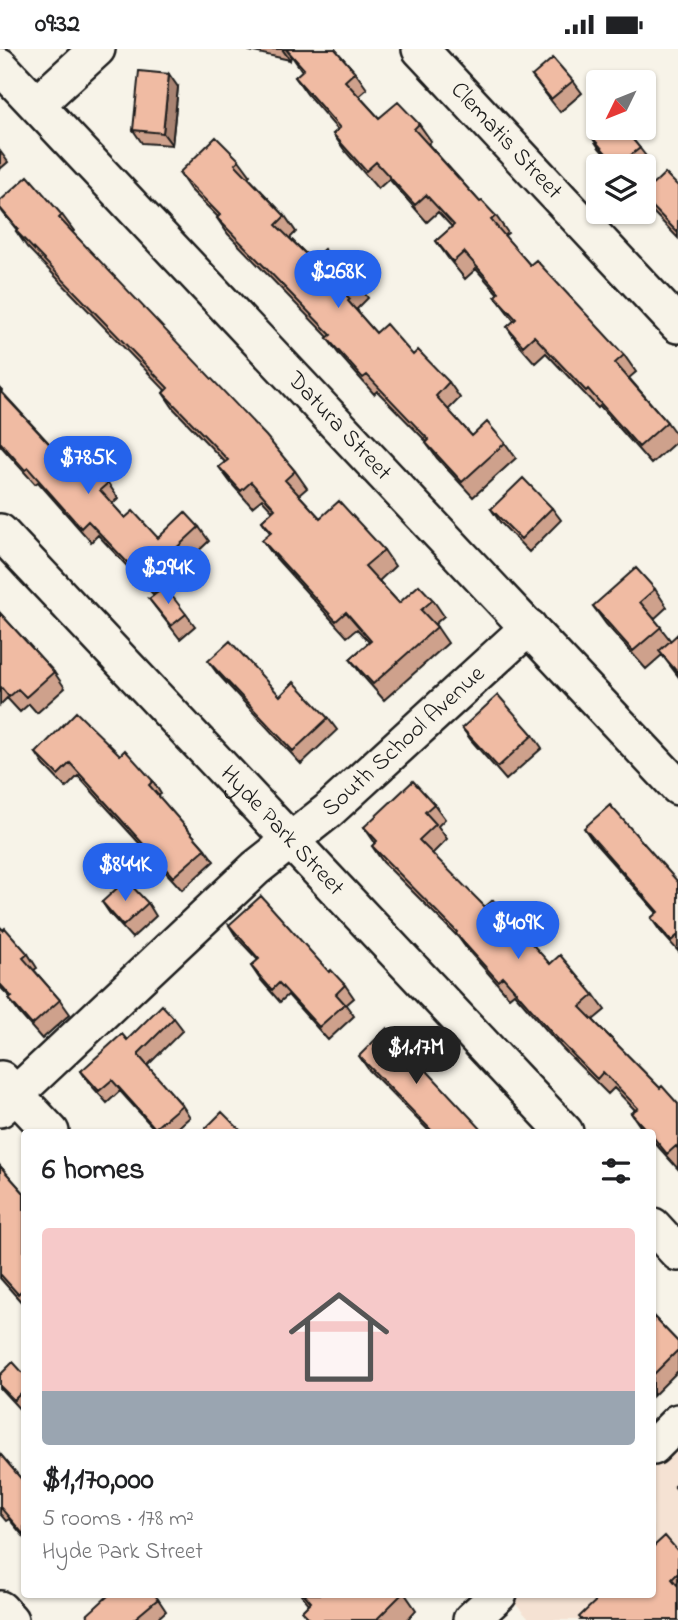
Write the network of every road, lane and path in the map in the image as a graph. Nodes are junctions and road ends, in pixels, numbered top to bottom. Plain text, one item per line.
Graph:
1 (97, 49) edge
2 (420, 49) edge
3 (0, 66) edge
4 (37, 104) junction
5 (678, 325) edge
6 (0, 532) edge
7 (529, 627) junction
8 (678, 787) edge
9 (290, 841) junction
10 (5, 1094) edge
11 (47, 1129) edge
12 (562, 1129) edge
13 (656, 1229) edge
14 (678, 1253) edge
15 (678, 1422) edge
16 (656, 1444) edge
17 (0, 1609) edge
18 (10, 1620) edge

1 - 4 street
2 - 5 street, Clematis Street
3 - 4 street, Datura Street
4 - 7 street, Datura Street
6 - 9 street, Hyde Park Street
7 - 8 street, Datura Street
7 - 9 street, South School Avenue
9 - 10 street, South School Avenue
9 - 12 street, Hyde Park Street
10 - 11 street
13 - 14 street
15 - 16 street
17 - 18 street

